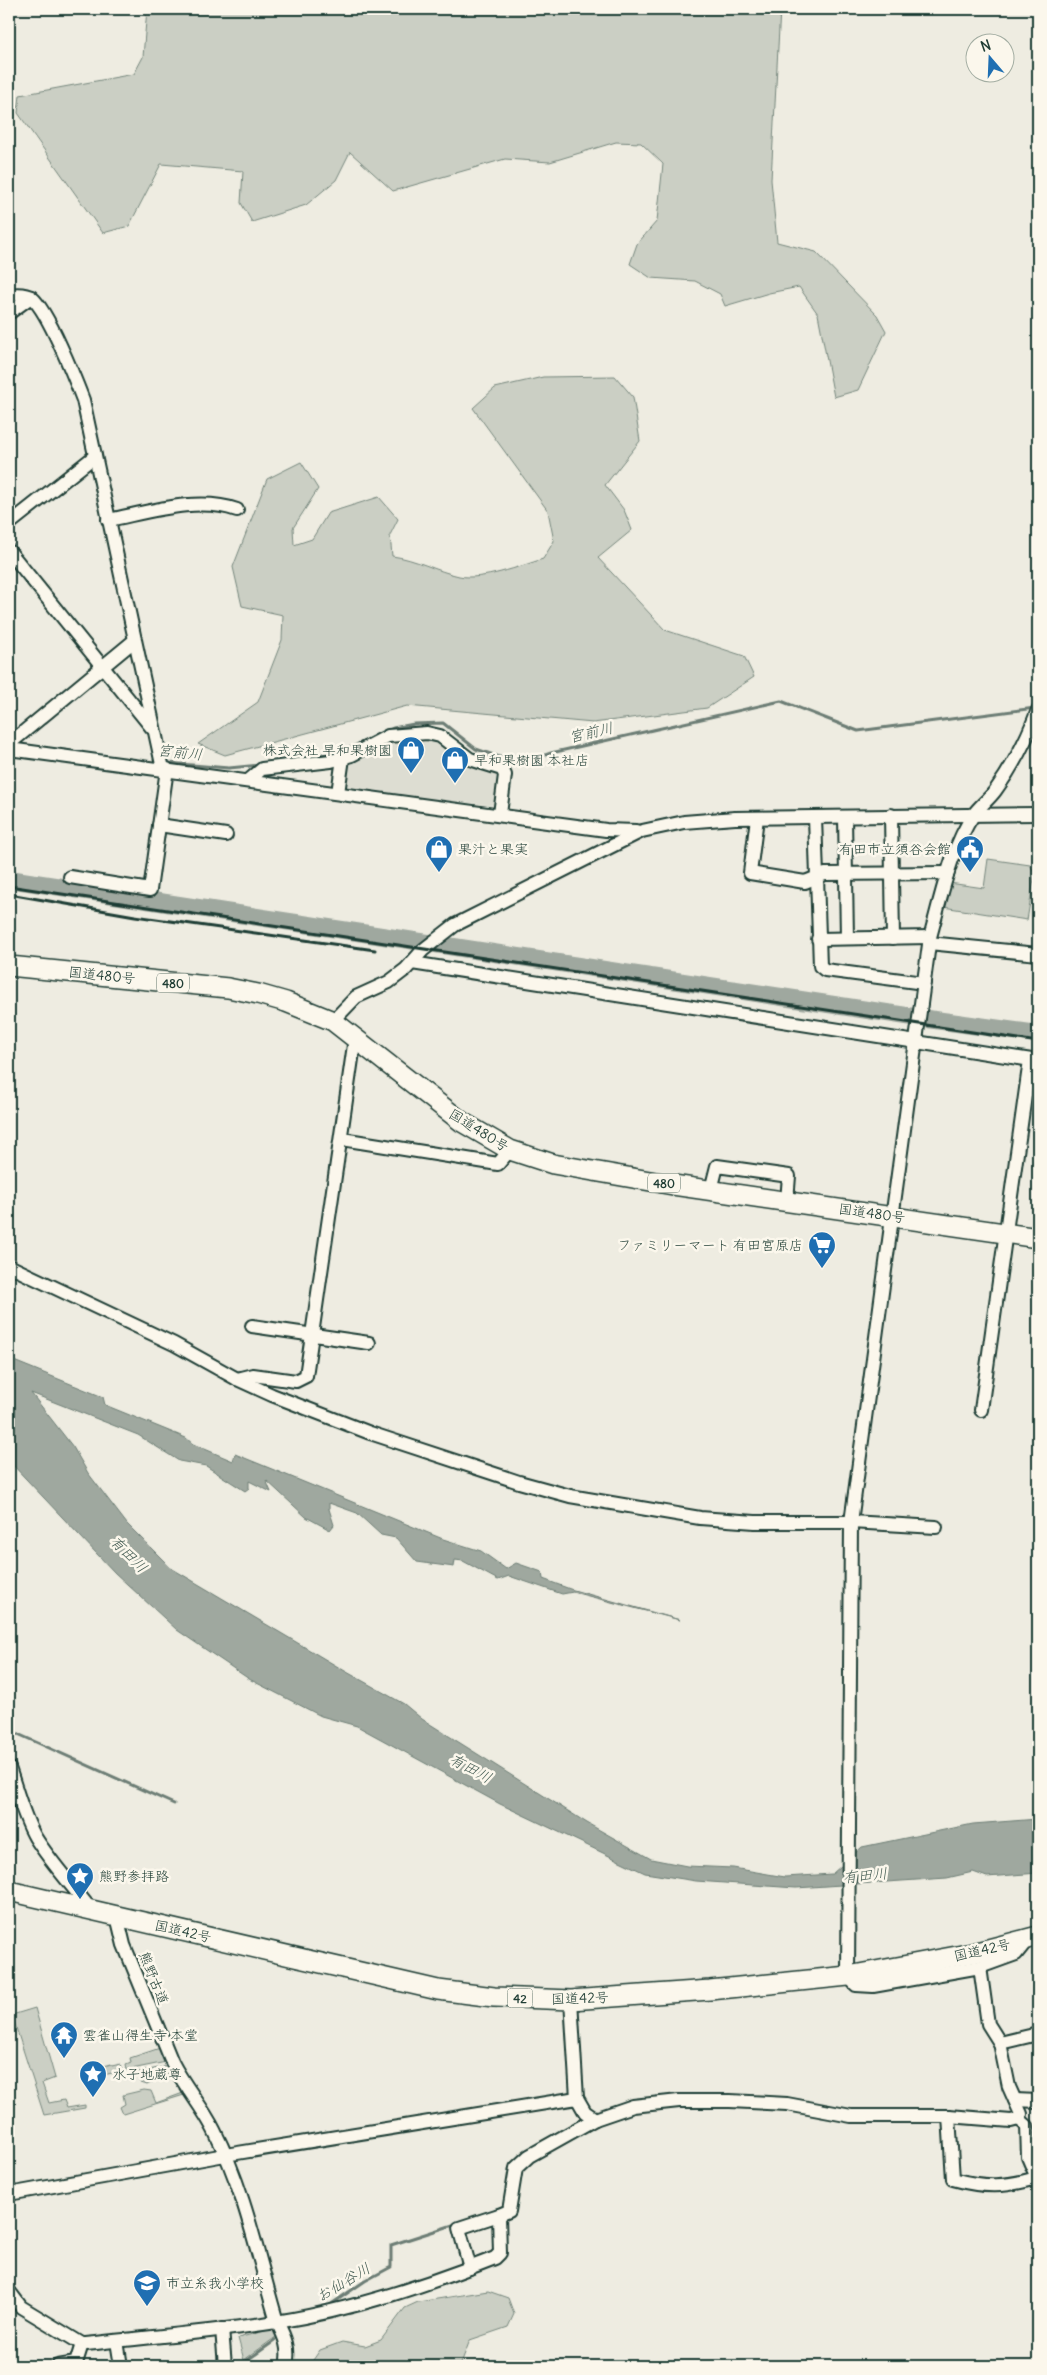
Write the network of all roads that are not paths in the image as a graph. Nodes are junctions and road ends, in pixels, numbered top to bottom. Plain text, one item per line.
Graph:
1 (9, 295) edge
2 (31, 297) junction
3 (9, 313) edge
4 (95, 456) junction
5 (237, 510) dead end
6 (108, 520) junction
7 (9, 524) edge
8 (9, 551) edge
9 (135, 640) junction
10 (102, 667) junction
11 (1038, 710) edge
12 (153, 730) junction
13 (9, 744) edge
14 (9, 749) edge
15 (343, 758) junction
16 (165, 769) junction
17 (249, 780) junction
18 (338, 793) junction
19 (500, 814) junction
20 (975, 814) junction
21 (1038, 814) edge
22 (891, 815) junction
23 (815, 816) junction
24 (845, 816) junction
25 (757, 818) junction
26 (159, 825) junction
27 (642, 831) junction
28 (226, 834) dead end
29 (948, 873) junction
30 (846, 874) junction
31 (892, 874) junction
32 (70, 878) dead end
33 (817, 878) junction
34 (847, 938) junction
35 (893, 938) junction
36 (818, 939) junction
37 (930, 940) junction
38 (1038, 954) edge
39 (412, 963) junction
40 (9, 966) edge
41 (924, 983) junction
42 (332, 1021) junction
43 (355, 1038) junction
44 (915, 1046) junction
45 (1034, 1060) edge
46 (342, 1139) junction
47 (510, 1150) junction
48 (892, 1216) junction
49 (1005, 1233) junction
50 (1038, 1238) edge
51 (9, 1266) edge
52 (252, 1326) dead end
53 (313, 1336) junction
54 (369, 1343) dead end
55 (237, 1379) junction
56 (981, 1410) dead end
57 (851, 1522) junction
58 (936, 1527) dead end
59 (9, 1768) edge
60 (9, 1891) edge
61 (91, 1910) junction
62 (117, 1916) junction
63 (1033, 1937) edge
64 (980, 1967) junction
65 (848, 1976) junction
66 (571, 2000) junction
67 (1038, 2034) edge
68 (1000, 2042) junction
69 (577, 2098) junction
70 (1015, 2100) junction
71 (1038, 2100) edge
72 (949, 2116) junction
73 (595, 2119) junction
74 (1019, 2119) junction
75 (225, 2155) junction
76 (1038, 2179) edge
77 (9, 2194) edge
78 (499, 2215) junction
79 (470, 2268) junction
80 (9, 2291) edge
81 (277, 2322) junction
82 (222, 2329) junction
83 (116, 2341) junction
84 (82, 2344) junction
85 (58, 2366) edge
86 (121, 2366) edge
87 (225, 2366) edge
88 (286, 2366) edge

1 - 2 street
2 - 3 street
2 - 4 street
4 - 6 street
4 - 7 street
5 - 6 street
6 - 9 street
8 - 10 street
9 - 10 street
9 - 12 street
10 - 12 street
10 - 13 street
11 - 20 street
12 - 16 street
14 - 16 street
15 - 17 street
15 - 18 street
15 - 19 street
16 - 17 street
16 - 26 street
17 - 18 street
18 - 19 street
19 - 27 street
20 - 21 street
20 - 22 street
20 - 29 street
22 - 24 street
22 - 31 street
23 - 24 street
23 - 25 street
23 - 33 street
24 - 30 street
25 - 27 street
25 - 33 street
26 - 28 street
26 - 32 street
27 - 39 street
29 - 31 street
29 - 37 street
30 - 31 street
30 - 33 street
30 - 34 street
31 - 35 street
33 - 36 street
34 - 35 street
34 - 36 street
35 - 37 street
36 - 41 street
37 - 38 street
37 - 41 street
39 - 42 street
39 - 44 street
40 - 42 highway, 国道480号 / 480
41 - 44 street
42 - 43 highway, 国道480号 / 480
43 - 46 street
43 - 47 highway, 国道480号 / 480
44 - 45 street
44 - 48 street
45 - 49 street
46 - 47 street
46 - 53 street
47 - 48 highway, 国道480号 / 480
48 - 49 highway, 国道480号 / 480
48 - 57 street
49 - 50 highway, 国道480号 / 480
49 - 56 street
51 - 55 street
52 - 53 street
53 - 54 street
53 - 55 street
55 - 57 street
57 - 58 street
57 - 65 street
59 - 61 street
60 - 61 highway, 国道42号 / 42
61 - 62 highway, 国道42号 / 42
62 - 66 highway, 国道42号 / 42
62 - 75 street, 熊野古道
63 - 64 street
63 - 65 highway, 国道42号 / 42
64 - 65 street
64 - 68 street
65 - 66 highway, 国道42号 / 42
66 - 69 street
67 - 68 street
68 - 70 street
69 - 73 street
69 - 75 street
70 - 71 street
70 - 74 street
72 - 73 street
72 - 74 street
72 - 76 street
73 - 78 street
74 - 76 street
75 - 77 street
75 - 81 street, 熊野古道
78 - 79 street
78 - 79 street
79 - 81 street
80 - 84 street
81 - 82 street
81 - 88 street, 熊野古道
82 - 83 street
82 - 87 street
83 - 84 street
83 - 86 street
84 - 85 street

